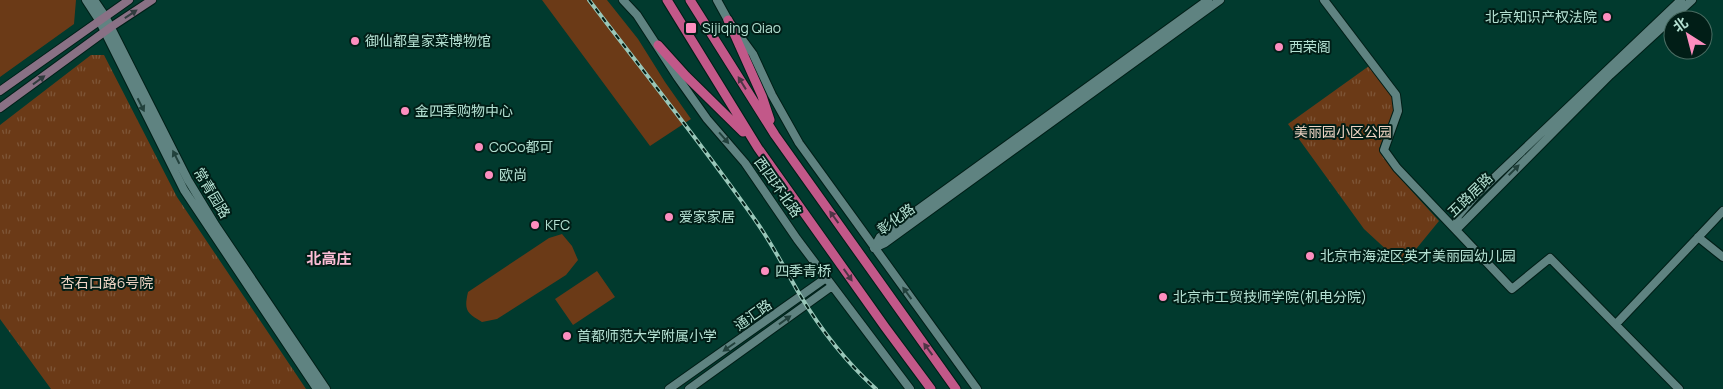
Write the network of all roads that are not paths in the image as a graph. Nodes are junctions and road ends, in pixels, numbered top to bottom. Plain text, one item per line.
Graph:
1 (86, 0) edge
2 (94, 0) edge
3 (129, 0) edge
4 (152, 0) edge
5 (623, 0) edge
6 (667, 0) edge
7 (690, 0) edge
8 (717, 0) edge
9 (1208, 0) edge
10 (1220, 0) edge
11 (1324, 0) edge
12 (1681, 0) edge
13 (1692, 0) edge
14 (102, 18) junction
15 (728, 20) junction
16 (108, 30) junction
17 (658, 45) junction
18 (0, 91) edge
19 (0, 108) edge
20 (775, 134) junction
21 (758, 148) junction
22 (1723, 211) edge
23 (1456, 230) junction
24 (1698, 237) dead end
25 (874, 248) junction
26 (1723, 257) edge
27 (826, 278) junction
28 (832, 286) junction
29 (1616, 324) junction
30 (317, 389) edge
31 (326, 389) edge
32 (669, 389) edge
33 (689, 389) edge
34 (910, 389) edge
35 (931, 389) edge
36 (956, 389) edge
37 (977, 389) edge
38 (1679, 389) edge

1 - 14 street, 常青园路
2 - 14 street, 常青园路
3 - 14 main road
16 -> 4 main road
5 - 17 street, 西四环北路
6 - 21 highway, 西四环北路
20 -> 7 highway, 西四环北路
8 - 15 street
9 - 25 street, 彰化路
10 - 25 street, 彰化路
11 - 23 street
12 - 23 street, 五路居路
23 -> 13 street, 五路居路
14 - 16 street, 常青园路
14 - 18 main road
15 - 20 highway
15 - 25 street
19 -> 16 main road
16 -> 30 street, 常青园路
31 -> 16 street, 常青园路
17 - 21 highway
17 -> 27 street, 西四环北路
36 -> 20 highway, 西四环北路
21 -> 35 highway, 西四环北路
22 - 29 street
23 - 29 street
24 - 26 street
37 -> 25 street
27 - 28 street, 西四环北路
27 -> 32 street, 通汇路
33 -> 28 street, 通汇路
28 - 34 street, 西四环北路
29 - 38 street

